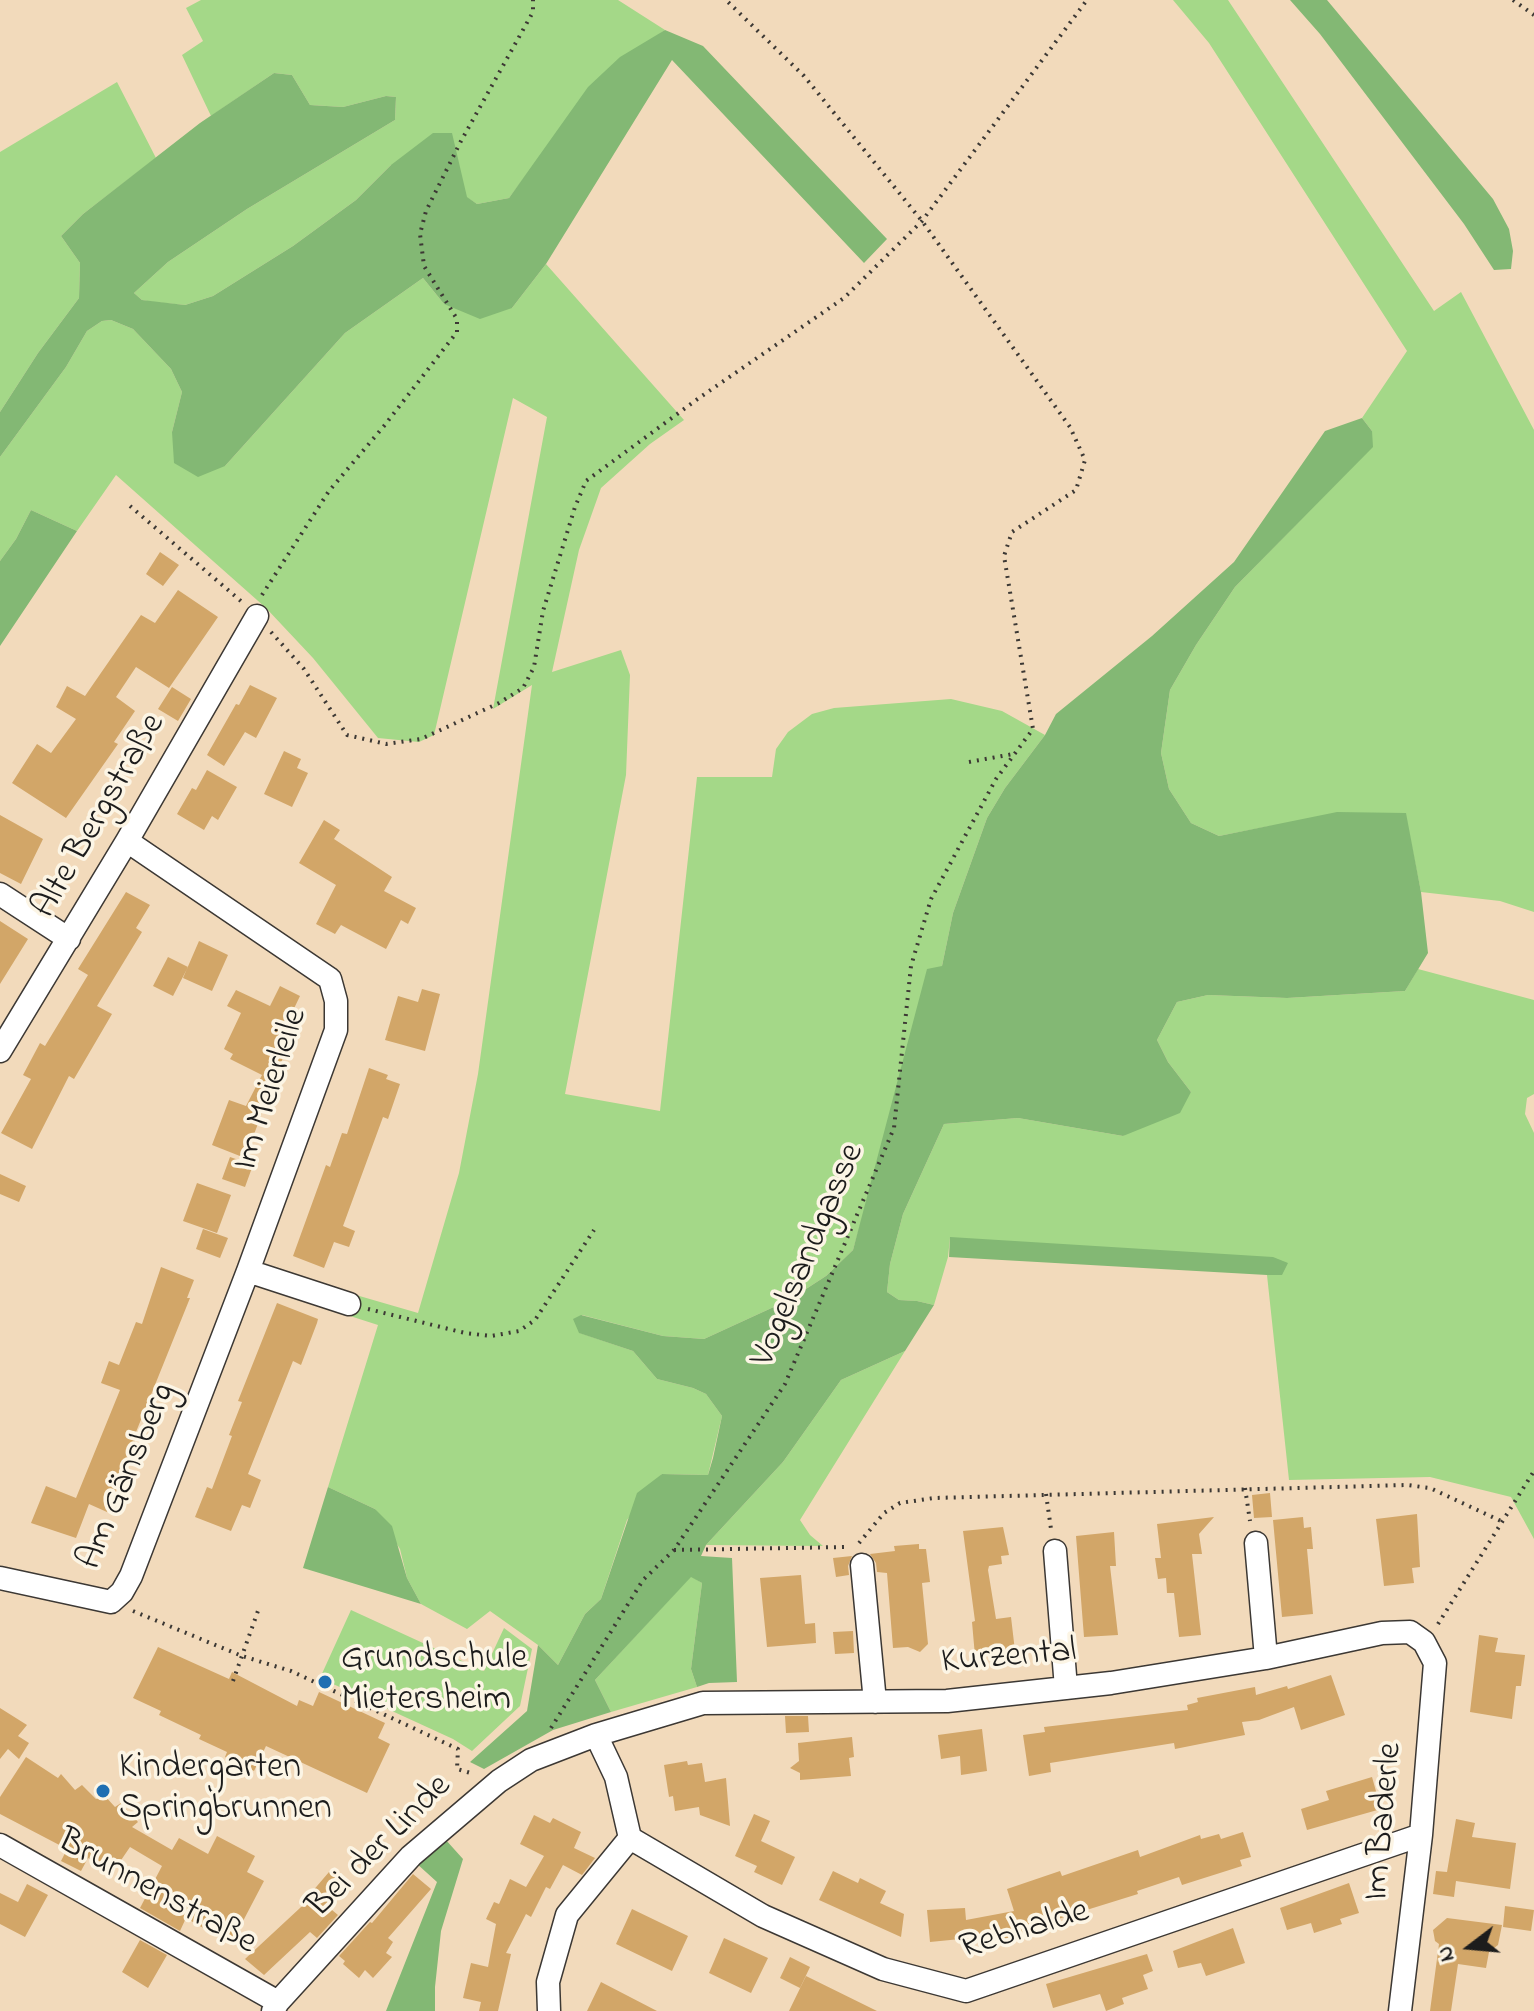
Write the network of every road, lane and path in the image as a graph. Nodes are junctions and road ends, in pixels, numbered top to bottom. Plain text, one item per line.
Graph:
1 (533, 0) edge
2 (726, 0) edge
3 (1087, 0) edge
4 (1513, 0) edge
5 (1534, 15) edge
6 (922, 221) junction
7 (257, 616) joint
8 (347, 735) dead end
9 (1015, 754) junction
10 (969, 762) dead end
11 (127, 841) junction
12 (0, 894) edge
13 (69, 939) junction
14 (0, 1051) edge
15 (594, 1230) dead end
16 (248, 1271) junction
17 (349, 1304) joint
18 (1534, 1471) edge
19 (1245, 1488) junction
20 (1046, 1494) junction
21 (1501, 1521) junction
22 (1256, 1543) joint
23 (674, 1550) junction
24 (1055, 1551) joint
25 (862, 1565) dead end
26 (0, 1578) edge
27 (111, 1602) junction
28 (259, 1608) dead end
29 (1424, 1642) junction
30 (242, 1656) junction
31 (1266, 1658) junction
32 (233, 1681) dead end
33 (1066, 1688) junction
34 (875, 1702) junction
35 (596, 1735) junction
36 (531, 1760) junction
37 (499, 1781) junction
38 (1421, 1835) junction
39 (630, 1838) junction
40 (0, 1845) edge
41 (964, 2001) edge
42 (276, 2006) edge
43 (549, 2011) edge
44 (1400, 2011) edge

1 - 7 path
2 - 6 path
3 - 6 path
4 - 5 path
6 - 8 path
6 - 9 path, Vogelsandgasse
7 - 11 street, Alte Bergstraße
9 - 10 path
9 - 23 path, Vogelsandgasse
11 - 13 street, Alte Bergstraße
11 - 16 street, Im Meierleile
12 - 13 street
13 - 14 street, Alte Bergstraße
15 - 17 path
16 - 17 street
16 - 27 street, Am Gänsberg
18 - 21 path
19 - 20 path
19 - 21 path
19 - 22 path
20 - 23 path
20 - 24 path
21 - 29 path
22 - 31 street
23 - 36 path, Vogelsandgasse
24 - 33 street
25 - 34 street
26 - 27 street, Am Gänsberg
27 - 30 path
28 - 30 path
29 - 31 street, Kurzental
29 - 38 street, Im Baderle
30 - 32 path
30 - 37 path
31 - 33 street, Kurzental
33 - 34 street, Kurzental
34 - 35 street, Kurzental
35 - 36 street, Bei der Linde
35 - 39 street
36 - 37 street, Bei der Linde
37 - 42 street, Bei der Linde
38 - 41 street, Rebhalde
38 - 44 street, Im Baderle
39 - 41 street, Rebhalde
39 - 43 street
40 - 42 street, Brunnenstraße

